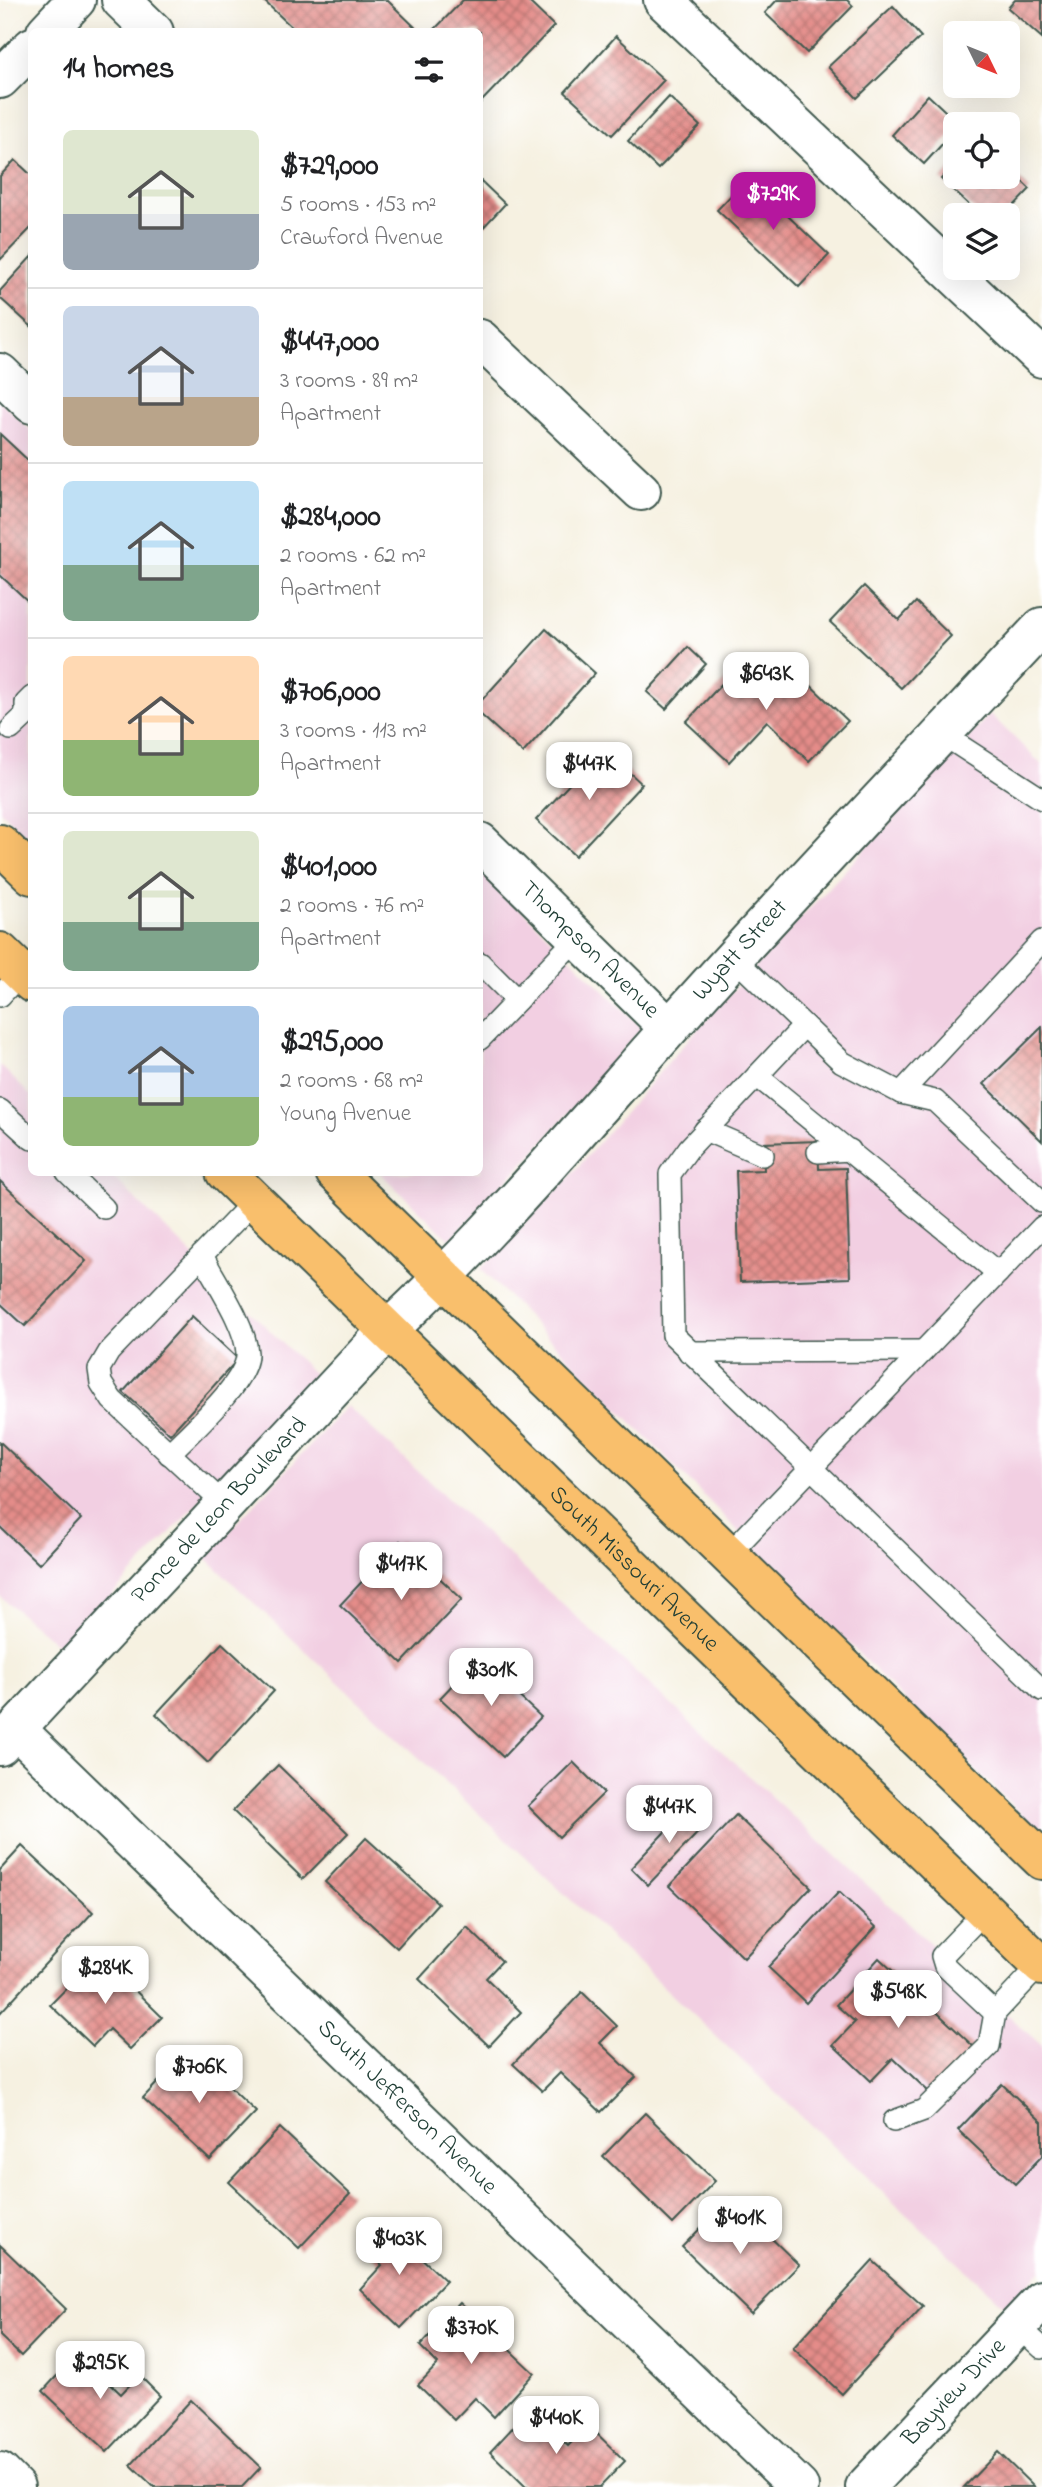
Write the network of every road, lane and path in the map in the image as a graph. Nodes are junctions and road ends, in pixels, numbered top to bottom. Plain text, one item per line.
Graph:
1 (76, 0) edge
2 (121, 0) edge
3 (663, 0) edge
4 (50, 28) edge
5 (150, 28) edge
6 (28, 51) edge
7 (0, 79) edge
8 (483, 342) edge
9 (1042, 358) edge
10 (0, 373) edge
11 (28, 400) edge
12 (641, 491) dead end
13 (1042, 626) edge
14 (943, 734) junction
15 (1042, 799) edge
16 (0, 844) edge
17 (483, 845) edge
18 (28, 871) edge
19 (577, 938) junction
20 (1042, 941) edge
21 (735, 959) junction
22 (483, 966) edge
23 (517, 1000) junction
24 (804, 1026) junction
25 (669, 1028) junction
26 (483, 1037) edge
27 (757, 1076) junction
28 (901, 1093) junction
29 (0, 1110) edge
30 (705, 1130) junction
31 (28, 1135) edge
32 (850, 1150) junction
33 (818, 1152) dead end
34 (763, 1155) dead end
35 (71, 1176) edge
36 (229, 1176) edge
37 (344, 1176) edge
38 (254, 1201) junction
39 (1042, 1202) edge
40 (104, 1208) dead end
41 (1042, 1227) edge
42 (202, 1255) junction
43 (998, 1273) junction
44 (443, 1279) junction
45 (387, 1331) junction
46 (923, 1351) junction
47 (689, 1352) junction
48 (169, 1454) junction
49 (813, 1468) junction
50 (225, 1505) junction
51 (728, 1555) junction
52 (1042, 1690) edge
53 (8, 1737) edge
54 (1042, 1860) edge
55 (985, 1911) junction
56 (1041, 1965) edge
57 (995, 2013) junction
58 (894, 2121) dead end
59 (1034, 2324) edge
60 (0, 2472) edge
61 (15, 2487) edge
62 (799, 2487) edge
63 (865, 2487) edge

1 - 4 street
2 - 5 street
3 - 9 street
6 - 7 street
8 - 12 street
10 - 11 street
13 - 14 street, Wyatt Street
14 - 15 lane
14 - 21 street, Wyatt Street
16 - 18 main road
17 - 19 street, Thompson Avenue
19 - 23 lane
19 - 25 street, Thompson Avenue
20 - 28 lane
21 - 24 lane
21 - 25 street, Wyatt Street
22 - 23 lane
23 - 26 lane
24 - 27 lane
24 - 28 lane
25 - 44 street, Wyatt Street
27 - 30 lane
27 - 32 lane
28 - 39 lane
29 - 31 lane
30 - 34 lane
30 - 47 lane
32 - 33 lane
32 - 43 lane
35 - 40 lane
36 - 38 main road, South Missouri Avenue
37 - 44 main road
38 - 42 lane
38 - 45 main road, South Missouri Avenue
41 - 43 lane
42 - 48 lane
42 - 48 lane
43 - 46 lane
44 - 45 street, Ponce de Leon Boulevard
44 - 51 main road
45 - 50 street, Ponce de Leon Boulevard
45 - 55 main road, South Missouri Avenue
46 - 47 lane
46 - 49 lane
47 - 49 lane
48 - 50 lane
49 - 51 lane
49 - 52 lane
50 - 53 street, Ponce de Leon Boulevard
51 - 54 main road
53 - 62 street, South Jefferson Avenue
55 - 56 main road, South Missouri Avenue
55 - 57 lane
56 - 57 lane
57 - 58 lane
59 - 63 street, Bayview Drive
60 - 61 street

